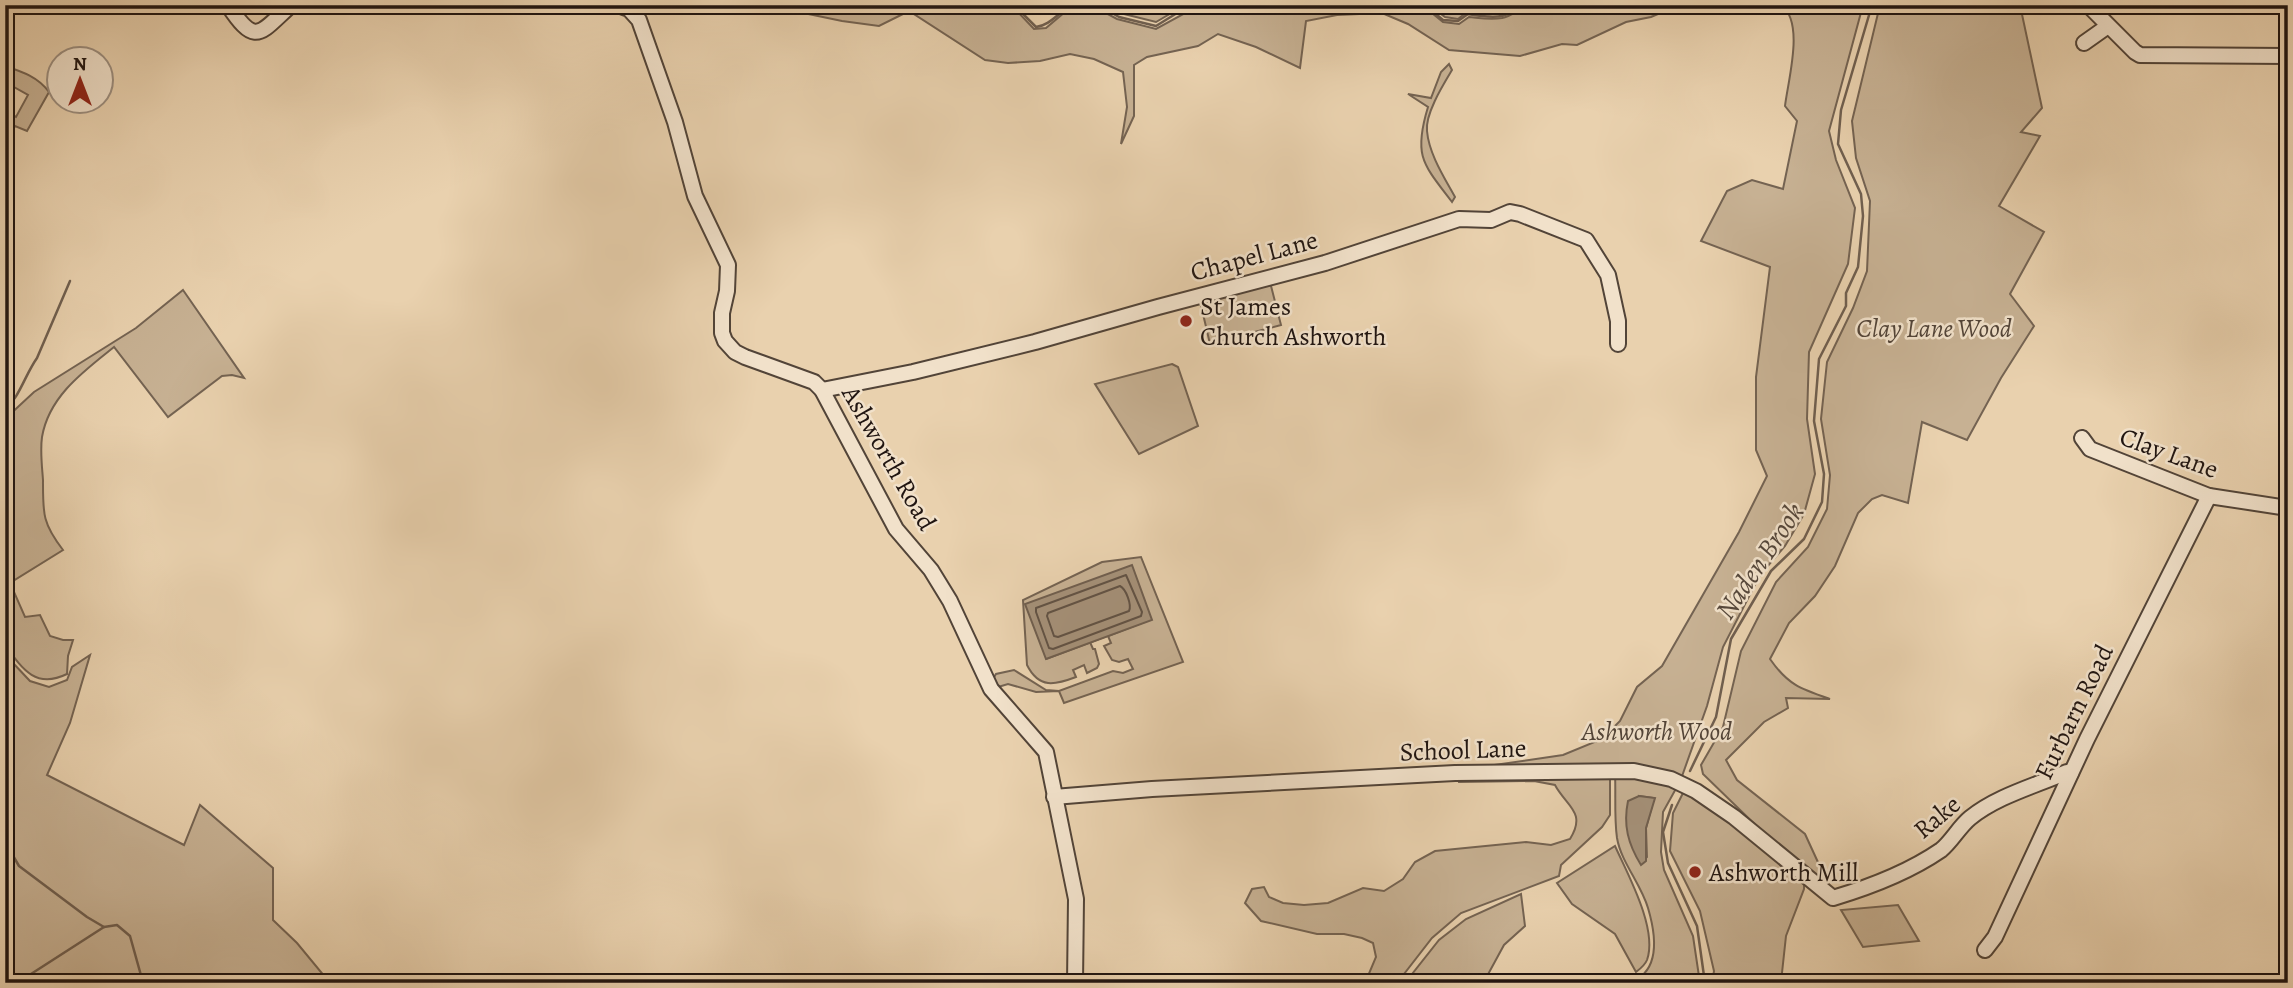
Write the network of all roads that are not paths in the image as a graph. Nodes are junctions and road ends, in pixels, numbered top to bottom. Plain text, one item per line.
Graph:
1 (229, 5) edge
2 (290, 5) edge
3 (618, 5) edge
4 (2088, 5) edge
5 (2108, 26) junction
6 (2084, 43) dead end
7 (2288, 56) edge
8 (1618, 344) dead end
9 (822, 390) junction
10 (2082, 438) dead end
11 (2209, 496) junction
12 (2288, 508) edge
13 (2071, 773) junction
14 (1054, 797) junction
15 (1833, 898) joint
16 (1985, 950) dead end
17 (1074, 983) edge

1 - 2 street
3 - 9 street, Ashworth Road
4 - 5 street
5 - 6 street
5 - 7 street
8 - 9 street, Chapel Lane
9 - 14 street, Ashworth Road
10 - 11 street, Clay Lane
11 - 12 street, Clay Lane
11 - 13 street, Furbarn Road
13 - 15 street, Rake
13 - 16 street, Furbarn Road
14 - 15 street, School Lane
14 - 17 street, Ashworth Road

